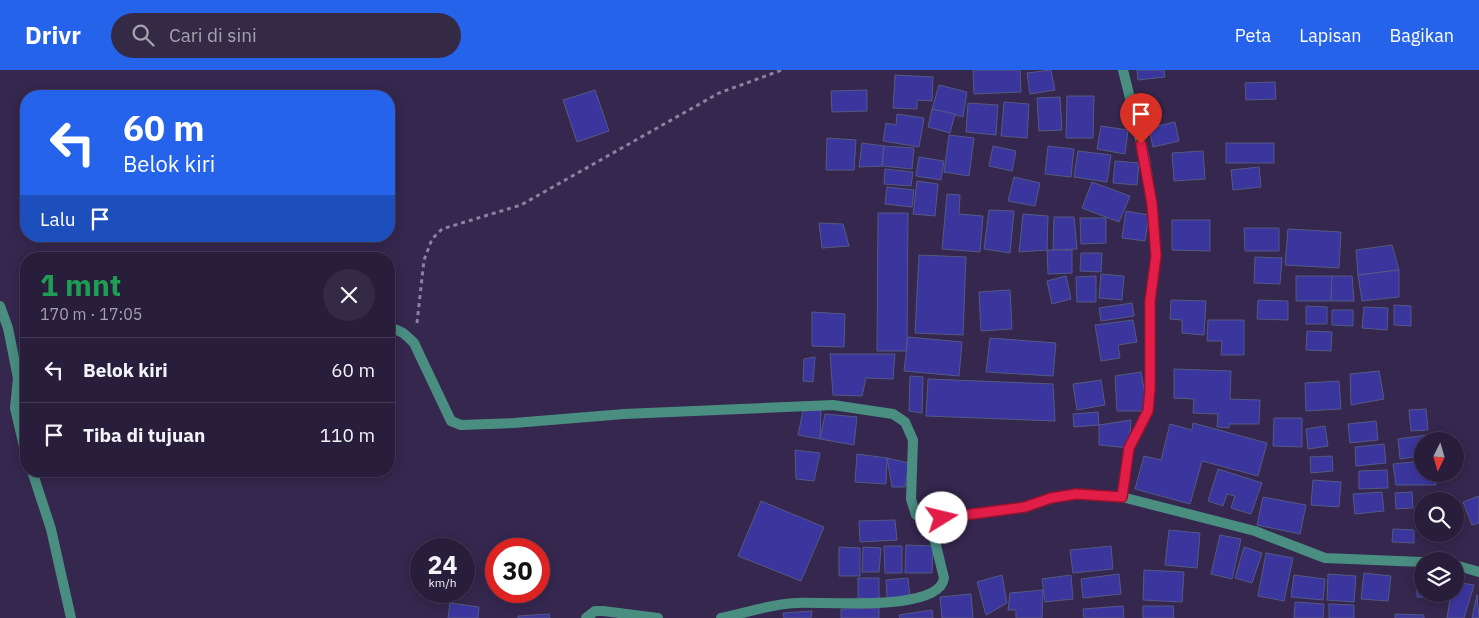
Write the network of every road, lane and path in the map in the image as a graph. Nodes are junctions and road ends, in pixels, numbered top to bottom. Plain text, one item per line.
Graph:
1 (782, 70) edge
2 (1123, 70) edge
3 (0, 306) edge
4 (395, 328) edge
5 (414, 343) junction
6 (20, 371) edge
7 (20, 387) edge
8 (20, 429) edge
9 (34, 477) edge
10 (1122, 497) junction
11 (930, 521) junction
12 (1414, 562) edge
13 (1464, 568) edge
14 (1479, 572) edge
15 (71, 618) edge
16 (586, 618) edge
17 (658, 618) edge
18 (721, 618) edge

1 - 5 path
2 - 10 street
3 - 6 street
4 - 5 street
5 - 11 street
7 - 8 street
9 - 15 street
10 - 11 street
10 - 12 street
11 - 18 street
13 - 14 street
16 - 17 street

